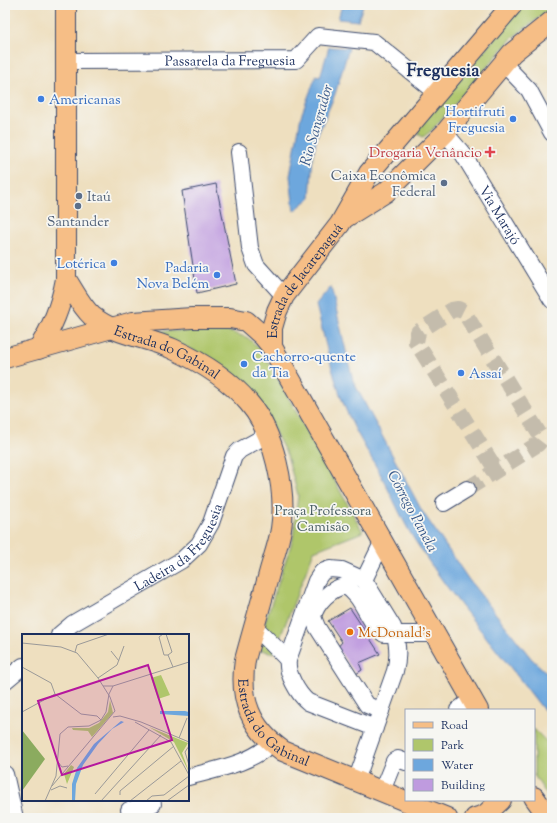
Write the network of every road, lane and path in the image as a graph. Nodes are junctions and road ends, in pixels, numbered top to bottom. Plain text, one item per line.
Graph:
1 (66, 5) edge
2 (512, 5) edge
3 (552, 21) edge
4 (67, 62) junction
5 (503, 63) junction
6 (436, 92) junction
7 (445, 133) junction
8 (552, 133) edge
9 (239, 152) dead end
10 (344, 218) junction
11 (66, 279) junction
12 (284, 296) junction
13 (552, 300) edge
14 (111, 328) junction
15 (272, 347) junction
16 (38, 350) junction
17 (5, 358) edge
18 (267, 435) junction
19 (467, 488) tunnel mouth
20 (444, 503) dead end
21 (382, 543) junction
22 (364, 580) junction
23 (254, 626) junction
24 (60, 634) edge
25 (434, 634) junction
26 (396, 635) junction
27 (288, 660) junction
28 (22, 667) edge
29 (5, 681) edge
30 (469, 706) edge
31 (381, 711) junction
32 (375, 728) junction
33 (272, 744) junction
34 (405, 762) edge
35 (5, 774) edge
36 (189, 777) edge
37 (356, 781) junction
38 (382, 791) junction
39 (535, 797) edge
40 (151, 801) edge
41 (405, 801) edge
42 (406, 801) edge
43 (500, 801) edge
44 (129, 810) dead end
45 (15, 818) edge
46 (447, 818) edge
47 (475, 818) edge
48 (549, 818) edge

1 - 4 main road
2 - 6 main road, Estrada de Jacarepaguá
3 - 5 main road, Estrada de Jacarepaguá
4 - 6 street, Passarela da Freguesia
4 - 11 main road
5 - 7 main road, Estrada de Jacarepaguá
5 - 8 street
6 - 10 main road, Estrada de Jacarepaguá
7 - 10 main road, Estrada de Jacarepaguá
7 - 13 street, Via Marajó
9 - 12 street
10 - 12 main road, Estrada de Jacarepaguá
11 - 14 main road
11 - 16 main road
12 - 15 main road, Estrada de Jacarepaguá
14 - 15 main road, Estrada do Gabinal
14 - 16 main road
14 - 18 main road, Estrada do Gabinal
15 - 21 main road, Estrada do Gabinal
16 - 17 main road
18 - 23 main road, Estrada do Gabinal
18 - 24 street, Ladeira da Freguesia
19 - 20 street
21 - 22 street
21 - 25 main road, Estrada do Gabinal
22 - 26 street
22 - 27 street
23 - 27 street
23 - 33 main road, Estrada do Gabinal
25 - 26 street
25 - 30 main road, Estrada do Gabinal
26 - 31 street
26 - 31 street
27 - 32 street
28 - 29 street
31 - 32 street
32 - 37 street
33 - 36 street
33 - 37 main road, Estrada do Gabinal
34 - 38 street
35 - 45 street
37 - 38 main road, Estrada do Gabinal
38 - 41 main road, Estrada do Gabinal
39 - 48 main road
40 - 44 street
42 - 46 main road, Estrada do Gabinal
43 - 47 main road

